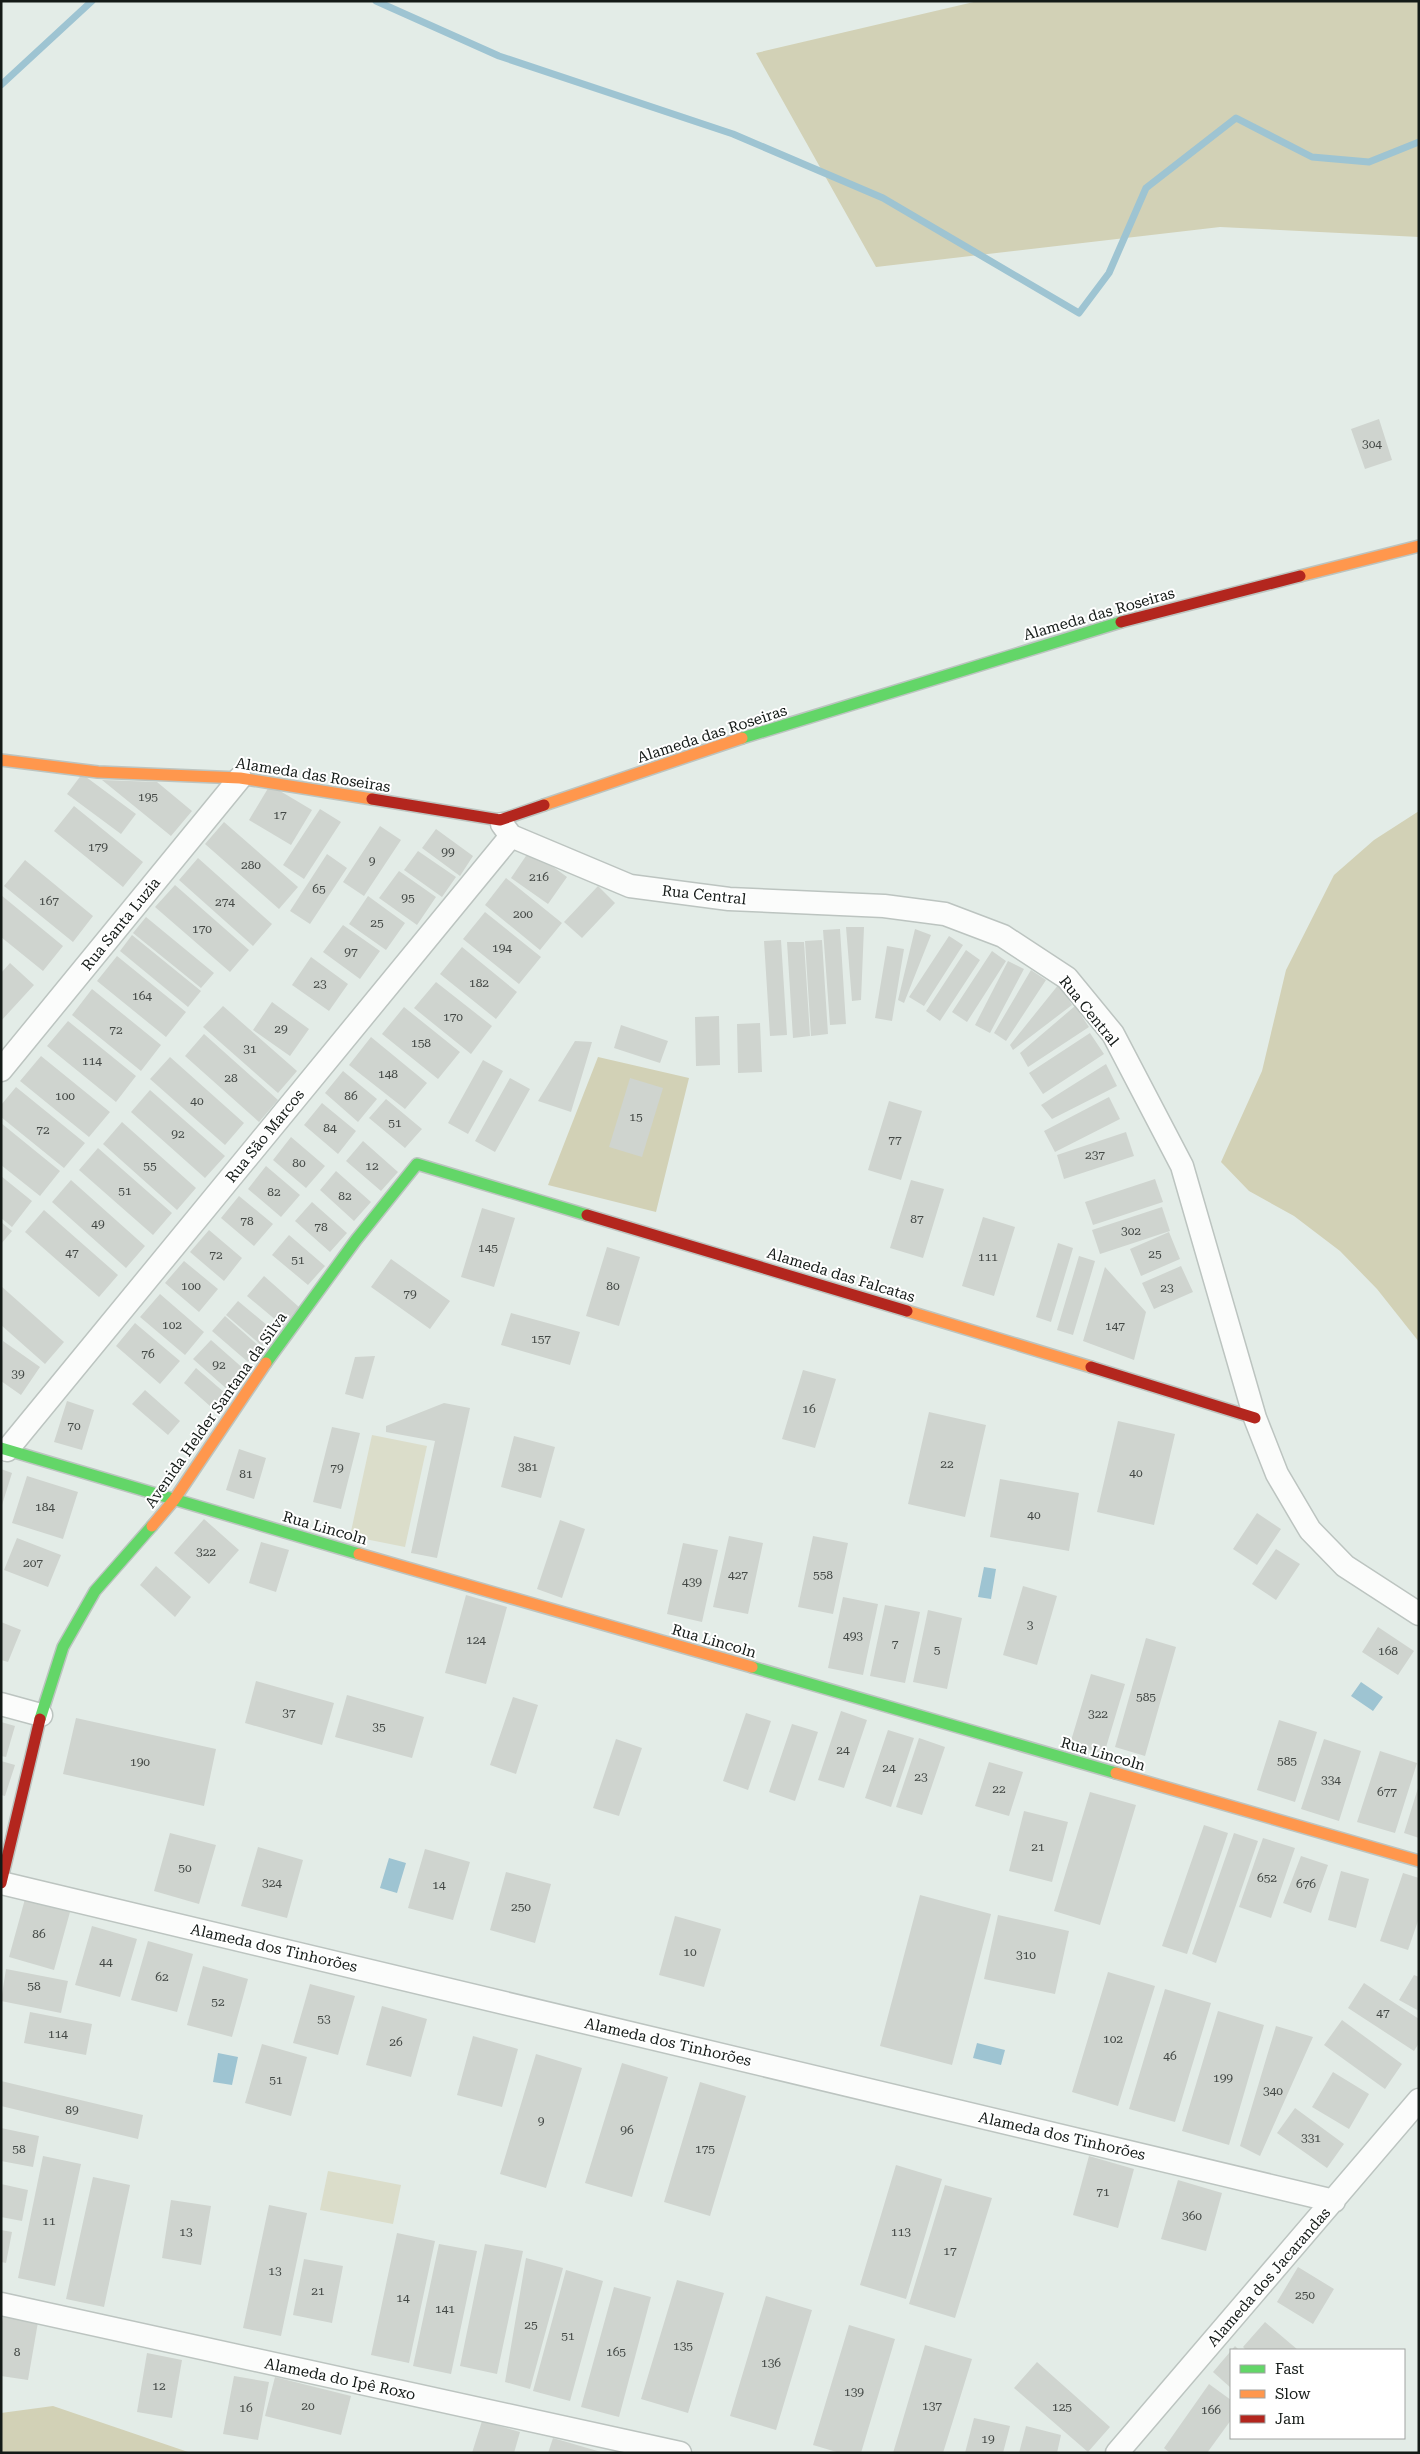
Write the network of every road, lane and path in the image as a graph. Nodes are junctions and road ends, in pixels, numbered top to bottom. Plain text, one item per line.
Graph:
1 (1419, 546) edge
2 (1, 760) edge
3 (240, 778) junction
4 (505, 828) junction
5 (1, 1070) edge
6 (417, 1164) joint
7 (1254, 1418) junction
8 (4, 1449) edge
9 (174, 1500) junction
10 (1419, 1614) edge
11 (1, 1704) edge
12 (42, 1715) junction
13 (1419, 1861) edge
14 (1, 1883) edge
15 (1419, 2100) edge
16 (1334, 2201) junction
17 (1, 2304) edge
18 (680, 2453) edge
19 (1118, 2453) edge

1 - 4 street, Alameda das Roseiras
2 - 3 street, Alameda das Roseiras
3 - 4 street, Alameda das Roseiras
3 - 5 street, Rua Santa Luzia
4 - 7 street, Rua Central
4 - 8 street, Rua São Marcos
6 - 7 street, Alameda das Falcatas
6 - 9 street, Avenida Helder Santana da Silva
7 - 10 street
8 - 9 street, Rua Lincoln
9 - 12 street, Avenida Helder Santana da Silva
9 - 13 street, Rua Lincoln
11 - 12 street
12 - 14 street, Avenida Helder Santana da Silva
14 - 16 street, Alameda dos Tinhorões
15 - 16 street, Alameda dos Jacarandas
16 - 19 street, Alameda dos Jacarandas
17 - 18 street, Alameda do Ipê Roxo

